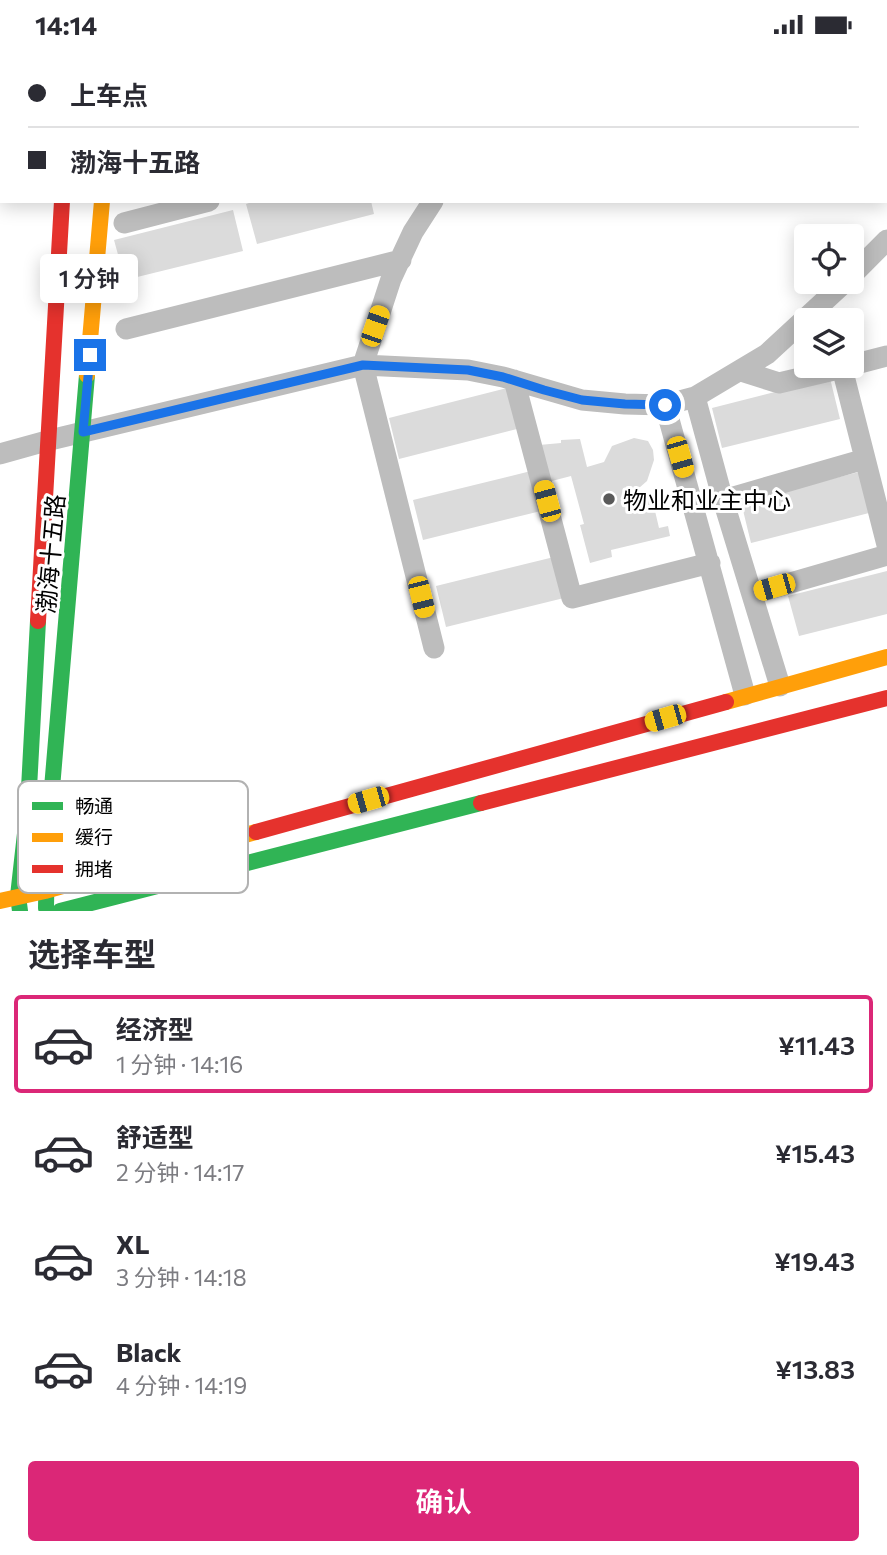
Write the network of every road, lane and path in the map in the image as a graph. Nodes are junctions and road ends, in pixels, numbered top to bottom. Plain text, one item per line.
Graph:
1 (62, 203) edge
2 (102, 203) edge
3 (201, 203) edge
4 (432, 203) edge
5 (124, 223) dead end
6 (887, 240) edge
7 (401, 260) junction
8 (864, 263) edge
9 (832, 294) edge
10 (126, 329) dead end
11 (887, 356) edge
12 (864, 362) edge
13 (363, 365) junction
14 (741, 371) junction
15 (799, 378) edge
16 (850, 378) edge
17 (514, 380) junction
18 (695, 397) junction
19 (665, 405) junction
20 (83, 432) junction
21 (50, 440) junction
22 (0, 454) edge
23 (865, 459) junction
24 (723, 499) junction
25 (887, 545) edge
26 (887, 555) edge
27 (710, 563) junction
28 (752, 594) junction
29 (435, 648) dead end
30 (887, 657) edge
31 (780, 686) junction
32 (746, 695) junction
33 (887, 698) edge
34 (30, 781) edge
35 (53, 781) edge
36 (248, 834) edge
37 (248, 863) edge
38 (41, 893) edge
39 (45, 893) edge
40 (130, 893) edge
41 (0, 901) edge
42 (19, 904) edge
43 (46, 911) edge
44 (60, 911) edge

1 - 21 street, 渤海十五路
2 - 20 street, 渤海十五路
3 - 5 street
4 - 7 street
6 - 8 street
7 - 10 street
7 - 13 street
9 - 14 street
11 - 12 street
13 - 17 street
13 - 20 street
13 - 29 street
14 - 15 street
14 - 18 street
16 - 23 street
17 - 19 street
17 - 27 street
18 - 19 street
18 - 24 street
19 - 27 street
20 - 21 street
20 - 35 street, 渤海十五路
21 - 22 street
21 - 34 street, 渤海十五路
23 - 24 street
23 - 25 street
24 - 28 street
26 - 28 street
27 - 32 street
28 - 31 street
30 - 31 street
31 - 32 street
32 - 36 street
33 - 37 street
38 - 42 street
39 - 43 street, 渤海十五路
40 - 44 street
41 - 42 street

